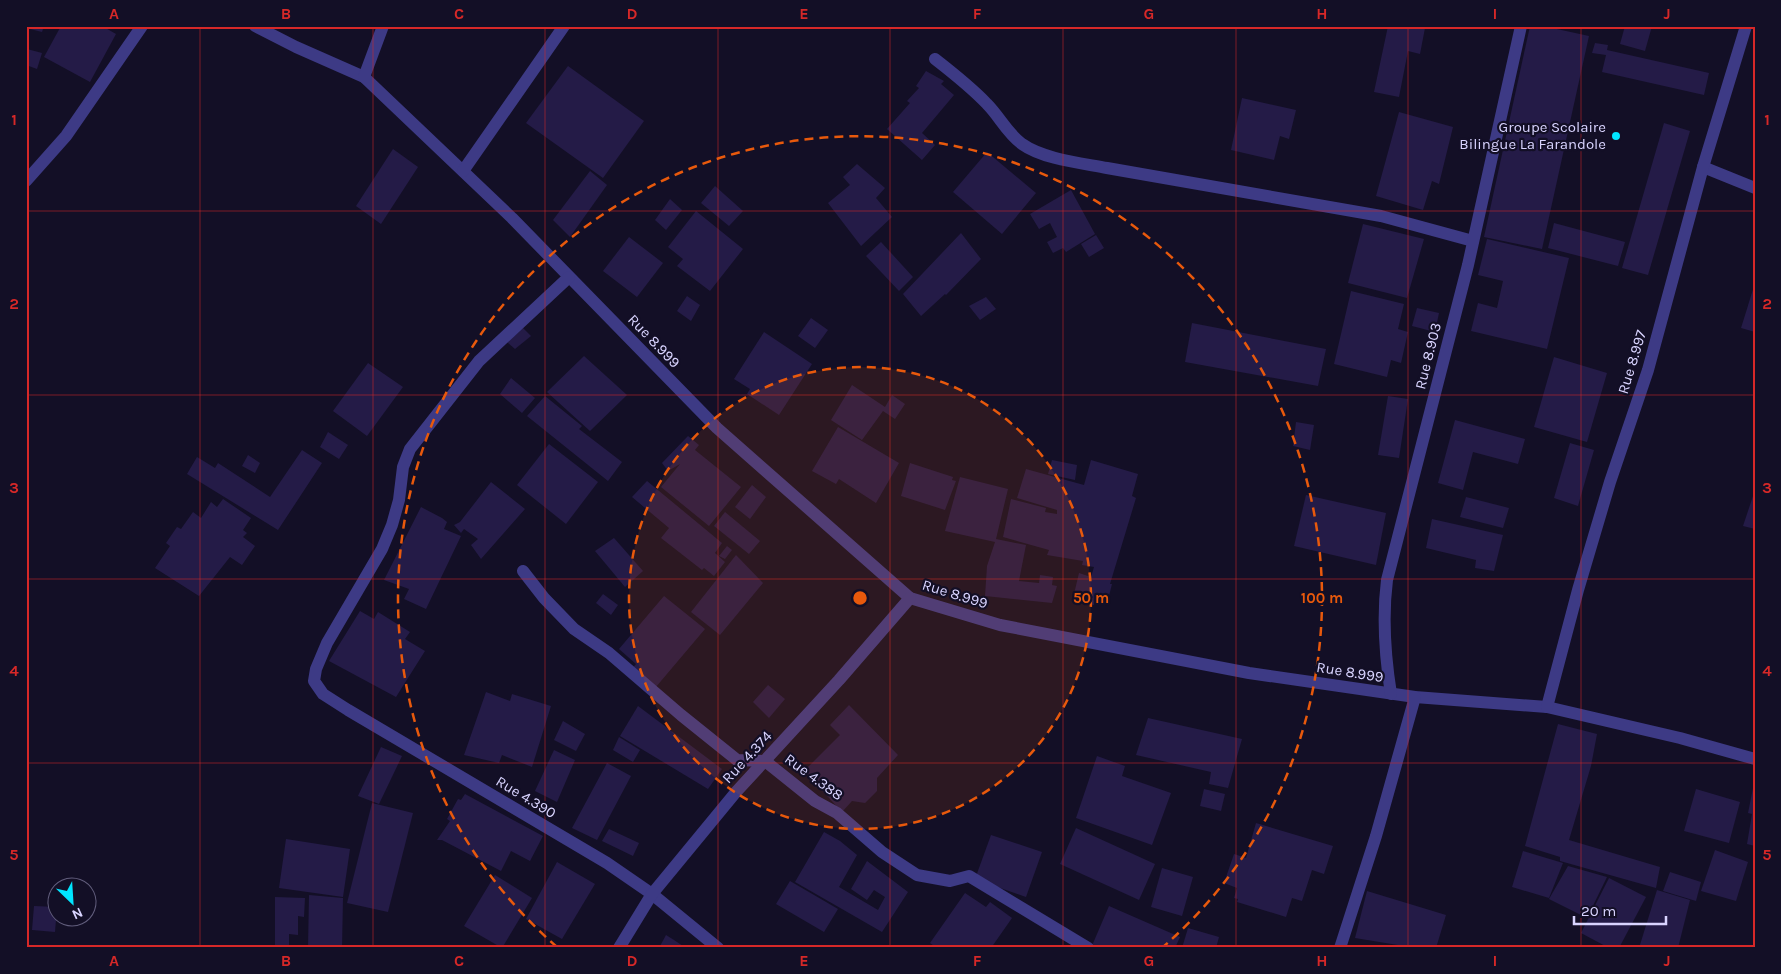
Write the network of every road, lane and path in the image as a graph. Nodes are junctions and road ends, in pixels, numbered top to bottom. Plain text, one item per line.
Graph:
1 (142, 26) edge
2 (256, 26) edge
3 (384, 26) edge
4 (564, 26) edge
5 (1521, 26) edge
6 (1746, 26) edge
7 (935, 59) dead end
8 (364, 76) junction
9 (1703, 168) junction
10 (463, 170) junction
11 (26, 181) edge
12 (1755, 188) edge
13 (1473, 240) junction
14 (570, 277) junction
15 (523, 571) dead end
16 (910, 598) junction
17 (1391, 694) junction
18 (1415, 697) junction
19 (1547, 707) junction
20 (1755, 760) edge
21 (765, 761) junction
22 (652, 894) junction
23 (619, 948) edge
24 (718, 948) edge
25 (1088, 948) edge
26 (1340, 948) edge

1 - 11 street
2 - 8 street
3 - 8 street
4 - 10 street
5 - 13 street, Rue 8.903
6 - 9 street, Rue 8.997
7 - 13 street
8 - 10 street, Rue 8.999
9 - 12 street
9 - 19 street, Rue 8.997
10 - 14 street, Rue 8.999
13 - 17 street, Rue 8.903
14 - 16 street, Rue 8.999
14 - 22 street, Rue 4.390
15 - 21 street, Rue 4.388
16 - 17 street, Rue 8.999
16 - 21 street, Rue 4.374
17 - 18 street, Rue 8.999
18 - 19 street, Rue 8.999
18 - 26 street
19 - 20 street, Rue 8.999
21 - 22 street, Rue 4.374
21 - 25 street, Rue 4.388
22 - 23 street, Rue 4.374
22 - 24 street, Rue 4.390

